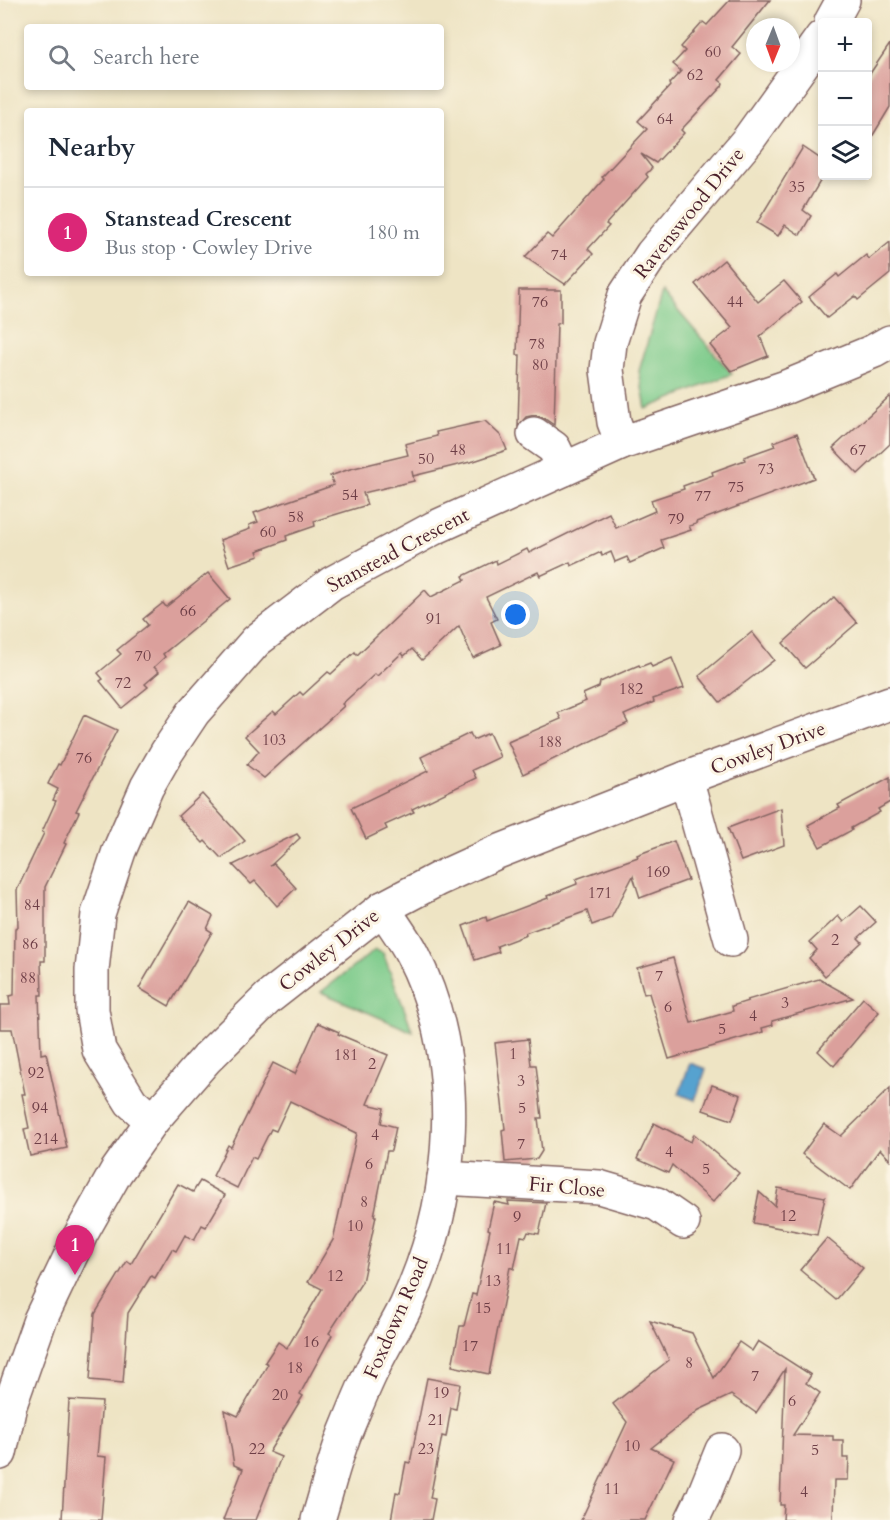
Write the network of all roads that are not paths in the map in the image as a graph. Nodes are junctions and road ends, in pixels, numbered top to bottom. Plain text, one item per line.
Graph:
1 (843, 0) edge
2 (833, 18) edge
3 (818, 43) edge
4 (890, 342) edge
5 (534, 434) dead end
6 (622, 443) junction
7 (564, 469) junction
8 (890, 703) edge
9 (686, 778) junction
10 (383, 908) junction
11 (731, 940) dead end
12 (152, 1121) junction
13 (444, 1178) junction
14 (683, 1222) dead end
15 (722, 1450) dead end
16 (0, 1453) edge
17 (318, 1520) edge
18 (692, 1520) edge

1 - 2 street
3 - 6 street, Ravenswood Drive
4 - 6 street, Stanstead Crescent
5 - 7 street
6 - 7 street, Stanstead Crescent
7 - 12 street, Stanstead Crescent
8 - 9 street, Cowley Drive
9 - 10 street, Cowley Drive
9 - 11 street
10 - 12 street, Cowley Drive
10 - 13 street, Foxdown Road
12 - 16 street, Cowley Drive
13 - 14 street, Fir Close
13 - 17 street, Foxdown Road
15 - 18 street

